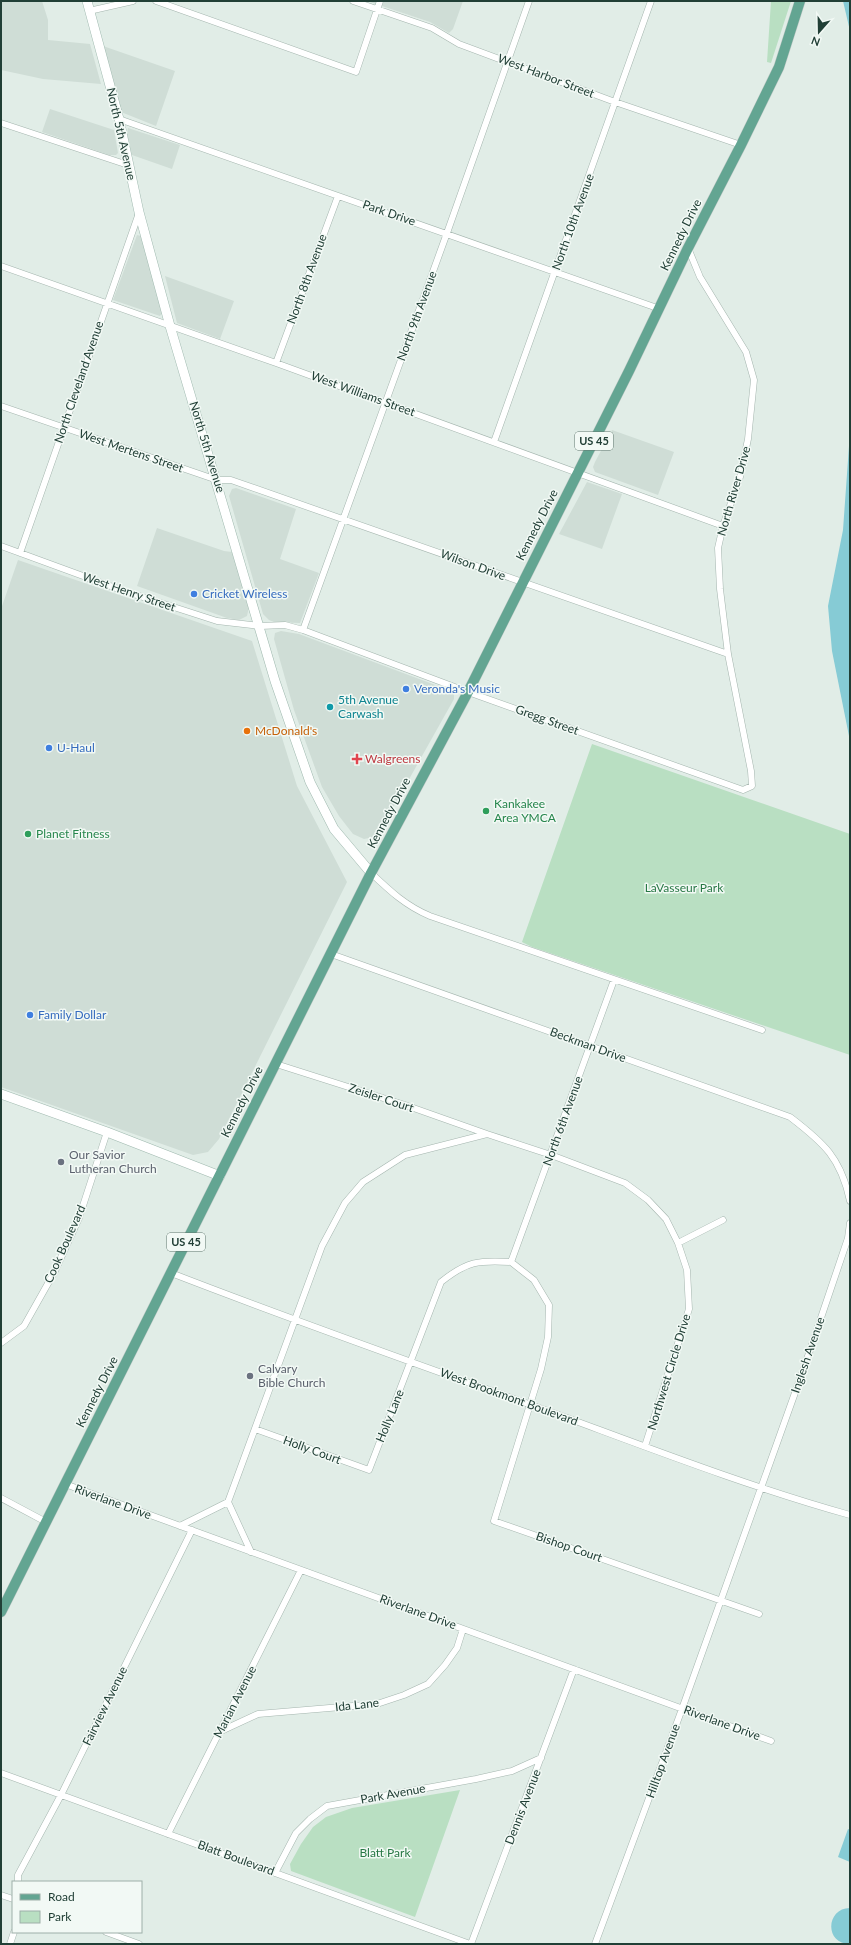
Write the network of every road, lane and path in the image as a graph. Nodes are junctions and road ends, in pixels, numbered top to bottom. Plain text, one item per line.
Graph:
1 (87, 1) edge
2 (133, 1) edge
3 (156, 1) edge
4 (353, 1) edge
5 (380, 1) edge
6 (529, 1) edge
7 (652, 1) edge
8 (800, 1) edge
9 (377, 9) junction
10 (89, 11) junction
11 (508, 61) junction
12 (615, 102) junction
13 (118, 119) junction
14 (1, 123) edge
15 (742, 145) junction
16 (128, 165) junction
17 (338, 196) junction
18 (139, 212) junction
19 (447, 233) junction
20 (688, 248) junction
21 (1, 266) edge
22 (555, 272) junction
23 (106, 304) junction
24 (660, 309) junction
25 (170, 326) junction
26 (276, 363) junction
27 (386, 403) junction
28 (1, 406) edge
29 (63, 428) junction
30 (494, 442) junction
31 (578, 473) junction
32 (217, 480) junction
33 (342, 518) junction
34 (723, 526) junction
35 (1, 546) edge
36 (20, 552) junction
37 (522, 583) junction
38 (260, 626) junction
39 (303, 630) junction
40 (728, 654) junction
41 (468, 692) junction
42 (744, 790) joint
43 (371, 873) junction
44 (331, 954) junction
45 (614, 980) junction
46 (762, 1030) dead end
47 (591, 1046) junction
48 (276, 1064) junction
49 (1, 1094) edge
50 (108, 1132) junction
51 (486, 1134) junction
52 (551, 1155) junction
53 (220, 1176) junction
54 (850, 1201) edge
55 (723, 1220) dead end
56 (850, 1223) edge
57 (678, 1243) junction
58 (512, 1262) junction
59 (171, 1273) junction
60 (295, 1321) junction
61 (1, 1343) edge
62 (412, 1362) junction
63 (528, 1404) junction
64 (255, 1429) junction
65 (646, 1446) junction
66 (369, 1470) joint
67 (65, 1484) junction
68 (760, 1487) junction
69 (1, 1498) edge
70 (228, 1502) junction
71 (850, 1515) edge
72 (46, 1522) junction
73 (180, 1526) junction
74 (192, 1530) junction
75 (251, 1552) junction
76 (301, 1570) junction
77 (721, 1599) junction
78 (1, 1612) edge
79 (759, 1614) dead end
80 (464, 1629) junction
81 (574, 1669) junction
82 (682, 1709) junction
83 (220, 1732) junction
84 (771, 1741) dead end
85 (541, 1758) junction
86 (1, 1773) edge
87 (61, 1795) junction
88 (168, 1834) junction
89 (275, 1873) junction
90 (18, 1881) edge
91 (1, 1895) edge
92 (12, 1899) edge
93 (14, 1933) edge
94 (109, 1933) edge
95 (10, 1944) edge
96 (139, 1944) edge
97 (471, 1944) edge
98 (596, 1944) edge

1 - 10 street, North 5th Avenue
2 - 10 street
3 - 9 street
4 - 9 street, West Harbor Street
5 - 9 street
6 - 11 street, North 9th Avenue
7 - 12 street, North 10th Avenue
8 - 15 main road, Kennedy Drive / US 45
9 - 11 street, West Harbor Street
10 - 13 street, North 5th Avenue
11 - 12 street, West Harbor Street
11 - 19 street, North 9th Avenue
12 - 15 street, West Harbor Street
12 - 22 street, North 10th Avenue
13 - 16 street, North 5th Avenue
13 - 17 street, Park Drive
14 - 16 street
15 - 20 main road, Kennedy Drive / US 45
16 - 18 street, North 5th Avenue
17 - 19 street, Park Drive
17 - 26 street, North 8th Avenue
18 - 23 street, North Cleveland Avenue
18 - 25 street, North 5th Avenue
19 - 22 street, Park Drive
19 - 27 street, North 9th Avenue
20 - 24 main road, Kennedy Drive / US 45
20 - 34 street, North River Drive
21 - 23 street, West Williams Street
22 - 24 street, Park Drive
22 - 30 street, North 10th Avenue
23 - 25 street, West Williams Street
23 - 29 street, North Cleveland Avenue
24 - 31 main road, Kennedy Drive / US 45
25 - 26 street, West Williams Street
25 - 32 street, North 5th Avenue
26 - 27 street, West Williams Street
27 - 30 street, West Williams Street
27 - 33 street, North 9th Avenue
28 - 29 street, West Mertens Street
29 - 32 street, West Mertens Street
29 - 36 street, North Cleveland Avenue
30 - 31 street, West Williams Street
31 - 34 street, West Williams Street
31 - 37 main road, Kennedy Drive / US 45
32 - 33 street, Wilson Drive
32 - 38 street, North 5th Avenue
33 - 37 street, Wilson Drive
33 - 39 street, North 9th Avenue
34 - 40 street, North River Drive
35 - 36 street, West Henry Street
36 - 38 street, West Henry Street
37 - 40 street, Wilson Drive
37 - 41 main road, Kennedy Drive / US 45
38 - 39 street, Gregg Street
38 - 43 street, North 5th Avenue
39 - 41 street, Gregg Street
40 - 42 street, North River Drive
41 - 42 street, Gregg Street
41 - 43 main road, Kennedy Drive / US 45
43 - 44 main road, Kennedy Drive / US 45
43 - 45 street
44 - 47 street, Beckman Drive
44 - 48 main road, Kennedy Drive / US 45
45 - 46 street
45 - 47 street, North 6th Avenue
47 - 52 street, North 6th Avenue
47 - 54 street, Beckman Drive
48 - 51 street, Zeisler Court
48 - 53 main road, Kennedy Drive / US 45
49 - 50 street
50 - 53 street
50 - 61 street, Cook Boulevard
51 - 52 street, Zeisler Court
51 - 60 street
52 - 57 street, Northwest Circle Drive
52 - 58 street, North 6th Avenue
53 - 59 main road, Kennedy Drive / US 45
55 - 57 street
56 - 68 street, Inglesh Avenue
57 - 65 street, Northwest Circle Drive
58 - 62 street
58 - 63 street
59 - 60 street, West Brookmont Boulevard
59 - 67 main road, Kennedy Drive / US 45
60 - 62 street, West Brookmont Boulevard
60 - 64 street
62 - 63 street, West Brookmont Boulevard
62 - 66 street, Holly Lane
63 - 65 street, West Brookmont Boulevard
63 - 77 street, Bishop Court
64 - 66 street, Holly Court
64 - 70 street
65 - 68 street, West Brookmont Boulevard
67 - 72 main road, Kennedy Drive / US 45
67 - 73 street, Riverlane Drive
68 - 71 street, West Brookmont Boulevard
68 - 77 street, Hilltop Avenue
69 - 72 street
70 - 73 street
70 - 75 street
72 - 78 main road, Kennedy Drive / US 45
73 - 74 street, Riverlane Drive
74 - 75 street, Riverlane Drive
74 - 87 street, Fairview Avenue
75 - 76 street, Riverlane Drive
76 - 80 street, Riverlane Drive
76 - 83 street, Marian Avenue
77 - 79 street, Bishop Court
77 - 82 street, Hilltop Avenue
80 - 81 street, Riverlane Drive
80 - 83 street, Ida Lane
81 - 82 street, Riverlane Drive
81 - 85 street, Dennis Avenue
82 - 84 street, Riverlane Drive
82 - 98 street, Hilltop Avenue
83 - 88 street, Marian Avenue
85 - 89 street, Park Avenue
85 - 97 street, Dennis Avenue
86 - 87 street, Blatt Boulevard
87 - 88 street, Blatt Boulevard
87 - 90 street, Fairview Avenue
88 - 89 street, Blatt Boulevard
89 - 97 street, Blatt Boulevard
91 - 92 street
93 - 95 street
94 - 96 street

